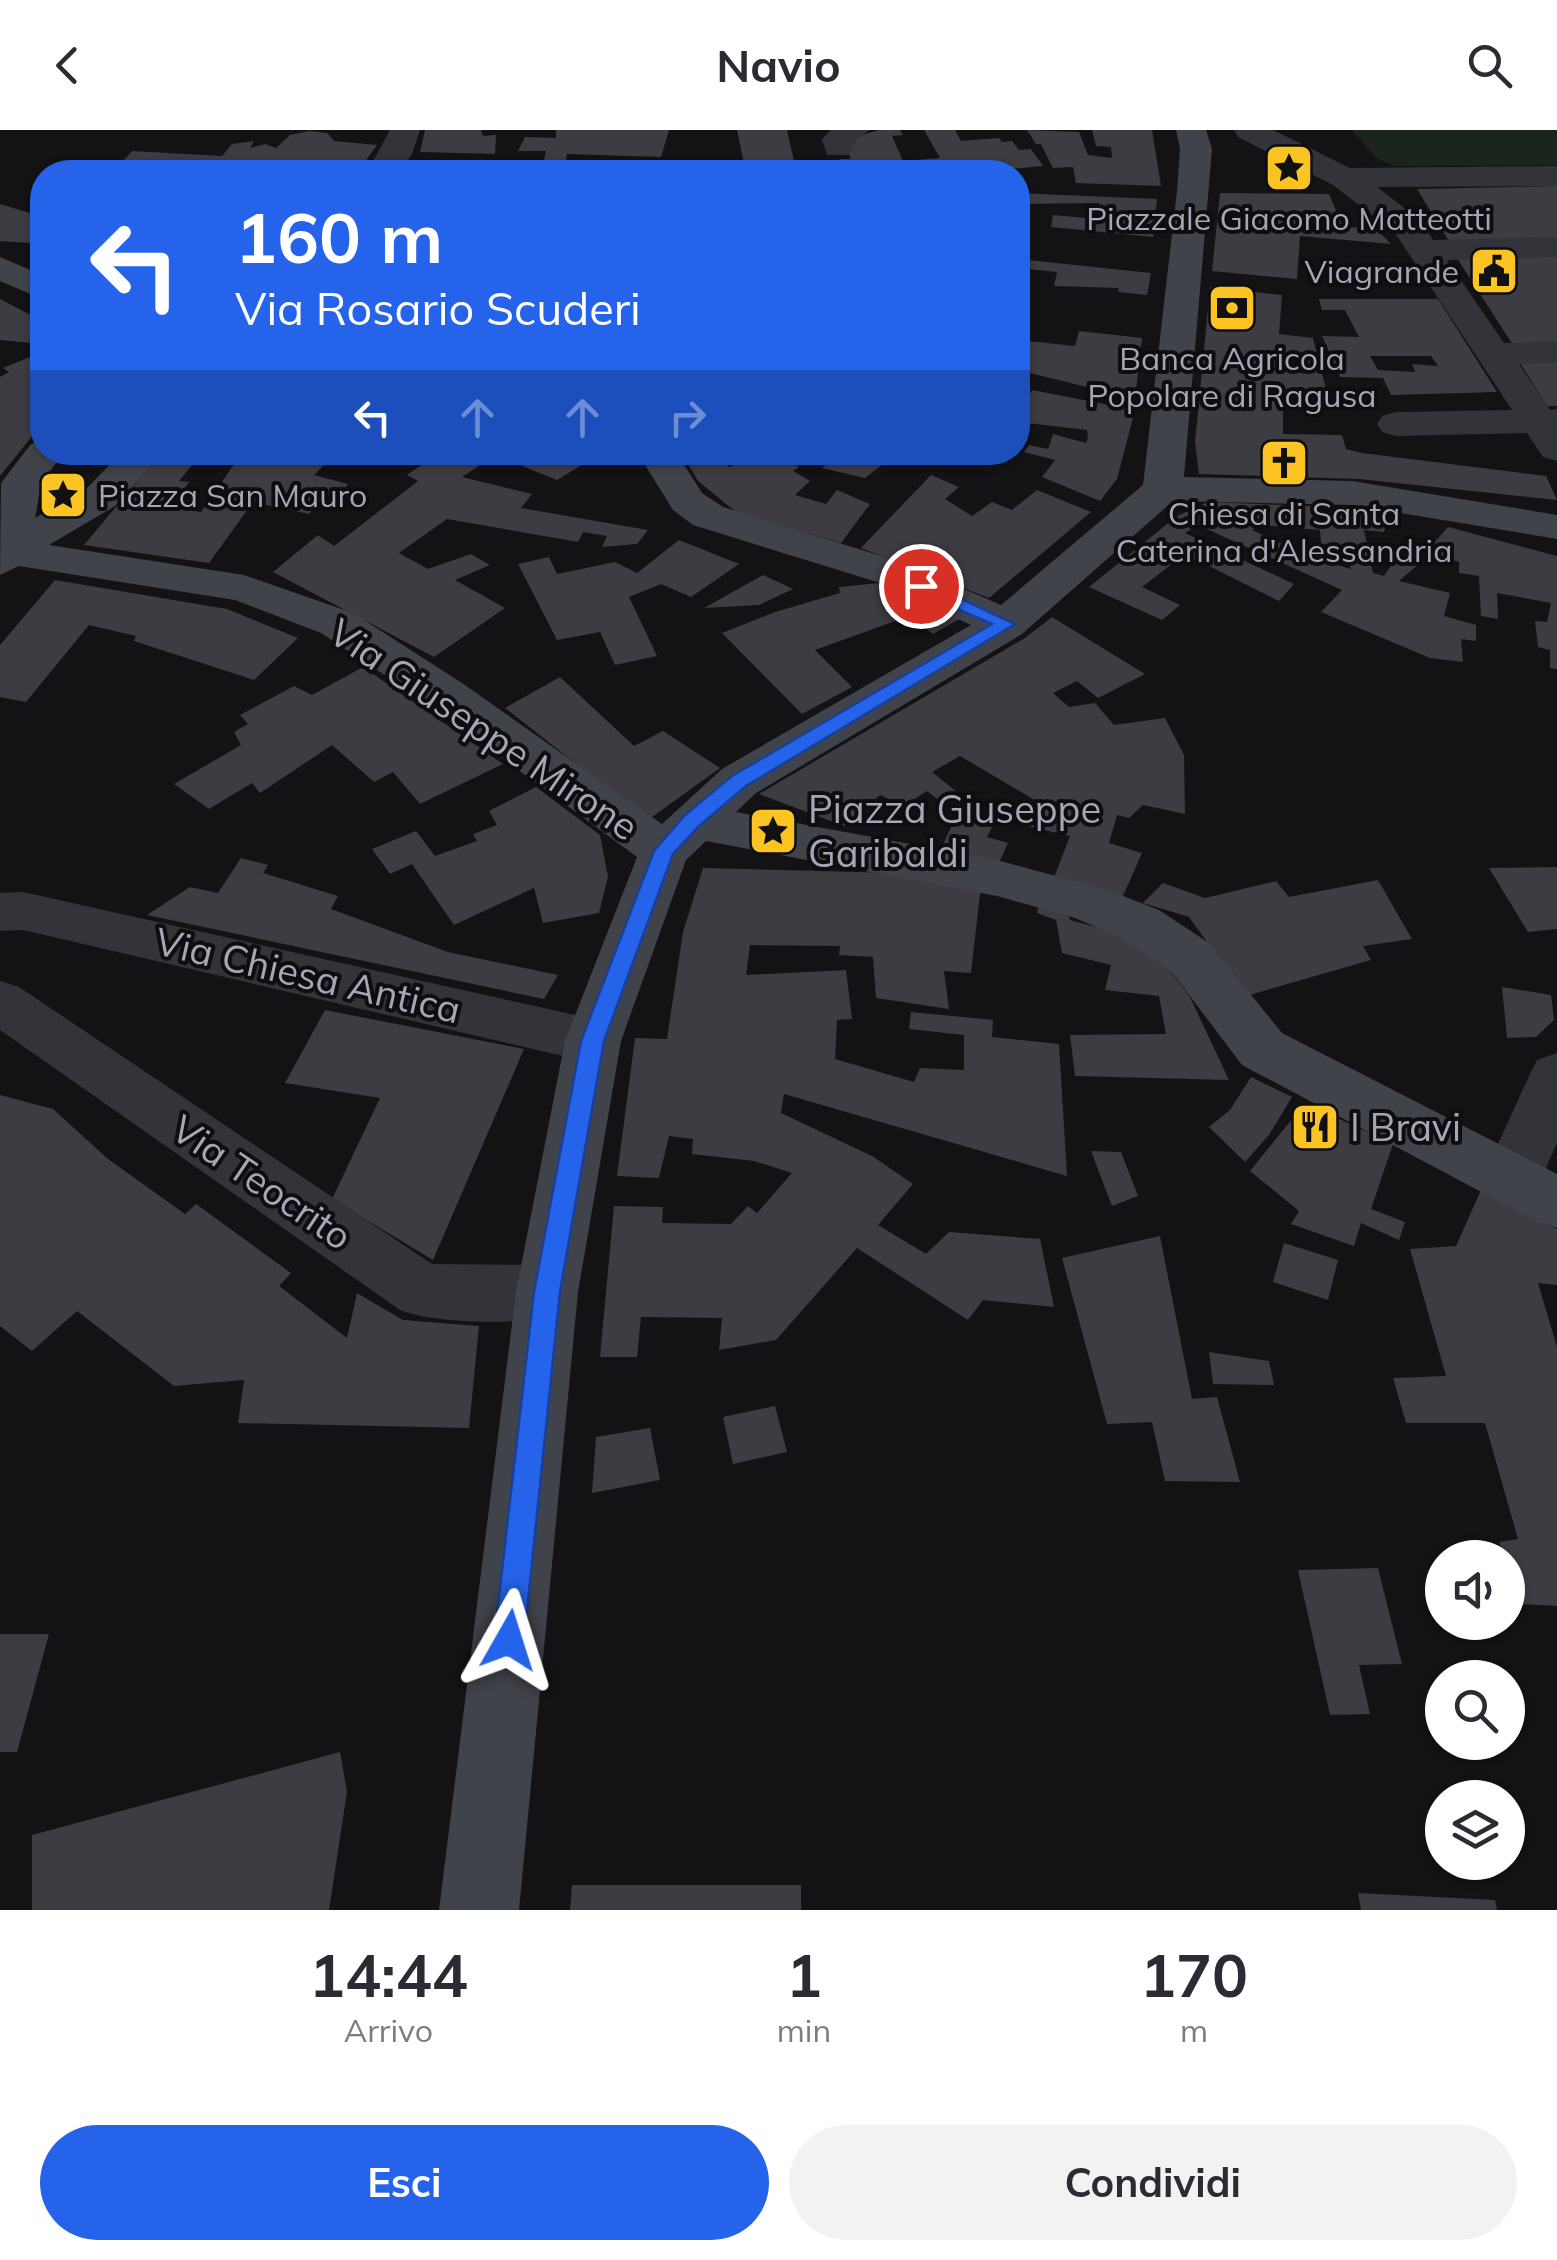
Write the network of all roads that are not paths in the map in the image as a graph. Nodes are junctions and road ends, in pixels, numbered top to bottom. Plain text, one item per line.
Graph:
1 (405, 130) edge
2 (1191, 130) edge
3 (1249, 130) edge
4 (392, 160) edge
5 (1557, 176) edge
6 (1344, 178) junction
7 (1557, 247) edge
8 (1424, 250) junction
9 (0, 266) edge
10 (30, 282) edge
11 (1557, 352) edge
12 (1496, 354) junction
13 (1396, 424) dead end
14 (1551, 431) edge
15 (35, 465) edge
16 (133, 465) edge
17 (664, 465) edge
18 (1164, 489) junction
19 (1557, 527) edge
20 (3, 555) edge
21 (1006, 624) junction
22 (678, 836) junction
23 (11, 911) edge
24 (0, 1002) edge
25 (593, 1041) junction
26 (1557, 1076) edge
27 (1534, 1191) edge
28 (547, 1292) junction
29 (479, 1910) edge

1 - 4 street
2 - 18 main road
3 - 6 street
5 - 6 street
6 - 8 street
7 - 8 street
8 - 12 street
9 - 10 main road
11 - 12 street
12 - 14 street
13 - 14 street
15 - 20 main road
16 - 20 main road
17 - 21 main road
18 - 19 main road
18 - 21 main road
20 - 22 main road, Via Giuseppe Mirone
21 - 22 main road
22 - 25 main road
22 - 27 main road
23 - 25 street, Via Chiesa Antica
24 - 28 street, Via Teocrito
25 - 28 main road
26 - 27 street
28 - 29 main road

